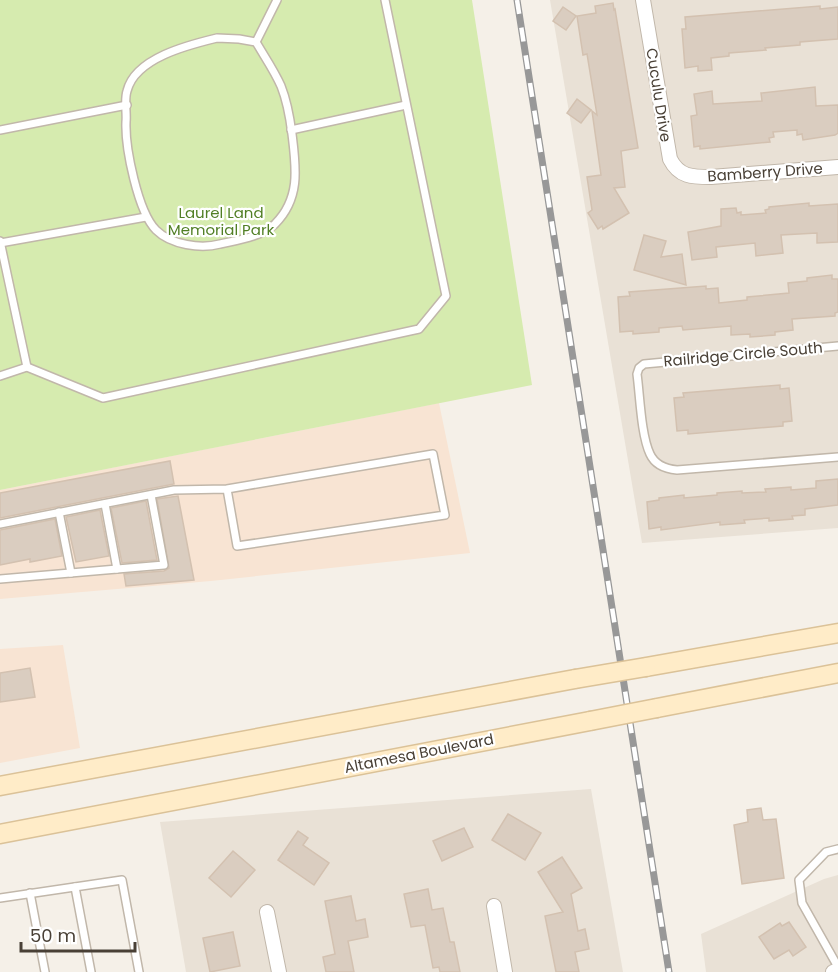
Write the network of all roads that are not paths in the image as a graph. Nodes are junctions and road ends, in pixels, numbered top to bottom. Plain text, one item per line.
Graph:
1 (277, 0) edge
2 (384, 0) edge
3 (643, 0) edge
4 (256, 42) junction
5 (127, 105) junction
6 (406, 105) junction
7 (0, 130) edge
8 (291, 130) junction
9 (838, 167) edge
10 (693, 177) joint
11 (146, 217) junction
12 (0, 242) edge
13 (838, 346) edge
14 (27, 367) junction
15 (0, 376) edge
16 (838, 457) edge
17 (227, 489) junction
18 (151, 495) junction
19 (105, 504) junction
20 (59, 512) junction
21 (0, 524) edge
22 (117, 569) junction
23 (71, 573) junction
24 (0, 579) edge
25 (838, 633) edge
26 (838, 673) edge
27 (0, 786) edge
28 (0, 834) edge
29 (838, 849) edge
30 (75, 887) junction
31 (30, 893) junction
32 (0, 898) edge
33 (494, 906) dead end
34 (267, 912) dead end
35 (838, 969) edge
36 (45, 972) edge
37 (91, 972) edge
38 (139, 972) edge
39 (279, 972) edge
40 (505, 972) edge
41 (833, 972) edge

1 - 4 lane
2 - 6 lane
3 - 10 street, Cuculu Drive
4 - 5 lane
4 - 8 lane
5 - 7 lane
5 - 11 lane
6 - 8 lane
6 - 14 lane
8 - 11 lane
9 - 10 street, Bamberry Drive
11 - 12 lane
12 - 14 lane
13 - 16 lane, Railridge Circle South
14 - 15 lane
17 - 17 lane
17 - 18 lane
18 - 19 lane
18 - 22 lane
19 - 20 lane
19 - 22 lane
20 - 21 lane
20 - 23 lane
22 - 23 lane
23 - 24 lane
25 - 27 main road, bridge
26 - 28 main road, Altamesa Boulevard, bridge
29 - 35 lane
30 - 31 lane
30 - 37 lane
30 - 38 lane
31 - 32 lane
31 - 36 lane
33 - 40 street
34 - 39 street
35 - 41 street

